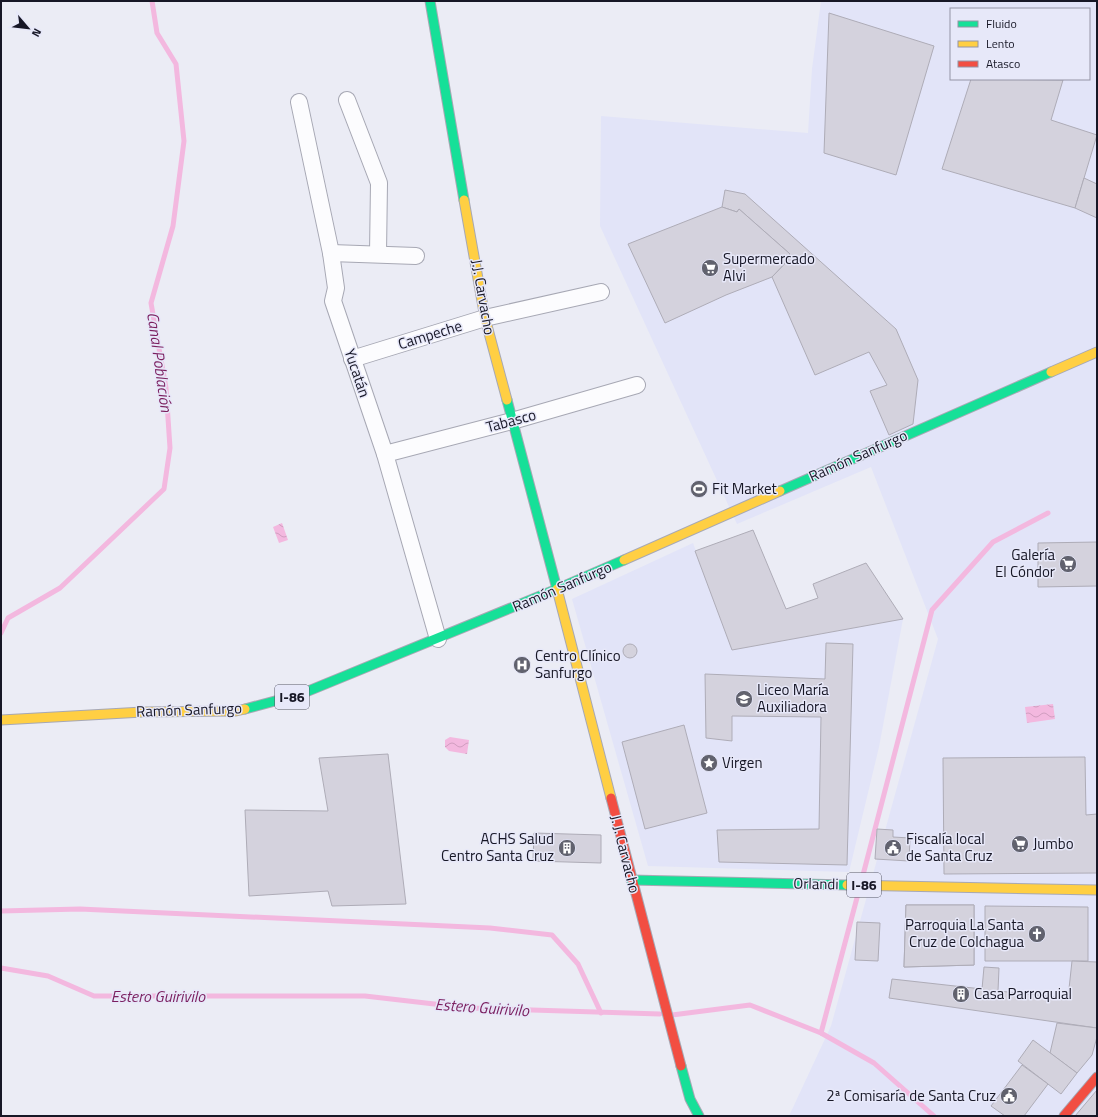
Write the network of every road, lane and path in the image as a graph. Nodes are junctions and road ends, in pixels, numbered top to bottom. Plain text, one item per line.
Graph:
1 (430, 1) edge
2 (347, 100) dead end
3 (299, 102) dead end
4 (330, 252) junction
5 (378, 253) junction
6 (416, 256) dead end
7 (601, 292) dead end
8 (485, 318) junction
9 (1097, 352) edge
10 (352, 359) junction
11 (637, 385) dead end
12 (512, 421) junction
13 (385, 454) junction
14 (557, 589) junction
15 (438, 639) junction
16 (4, 720) edge
17 (632, 880) junction
18 (1097, 890) edge
19 (1097, 1077) edge
20 (699, 1116) edge
21 (1064, 1116) edge

1 - 8 main road, J.J. Carvacho
2 - 5 street
3 - 4 street, Yucatán
4 - 5 street
4 - 10 street, Yucatán
5 - 6 street
7 - 8 street, Campeche
8 - 10 street, Campeche
8 - 12 main road, J.J. Carvacho
9 - 14 main road, Ramón Sanfurgo
10 - 13 street, Yucatán
11 - 12 street, Tabasco
12 - 13 street, Tabasco
12 - 14 main road, J.J. Carvacho
13 - 15 street, Yucatán
14 - 15 main road, Ramón Sanfurgo / I-86
14 - 17 main road, J. J. Carvacho
15 - 16 main road, Ramón Sanfurgo / I-86
17 - 18 main road, Orlandi / I-86
17 - 20 main road, J. J. Carvacho
19 - 21 main road

